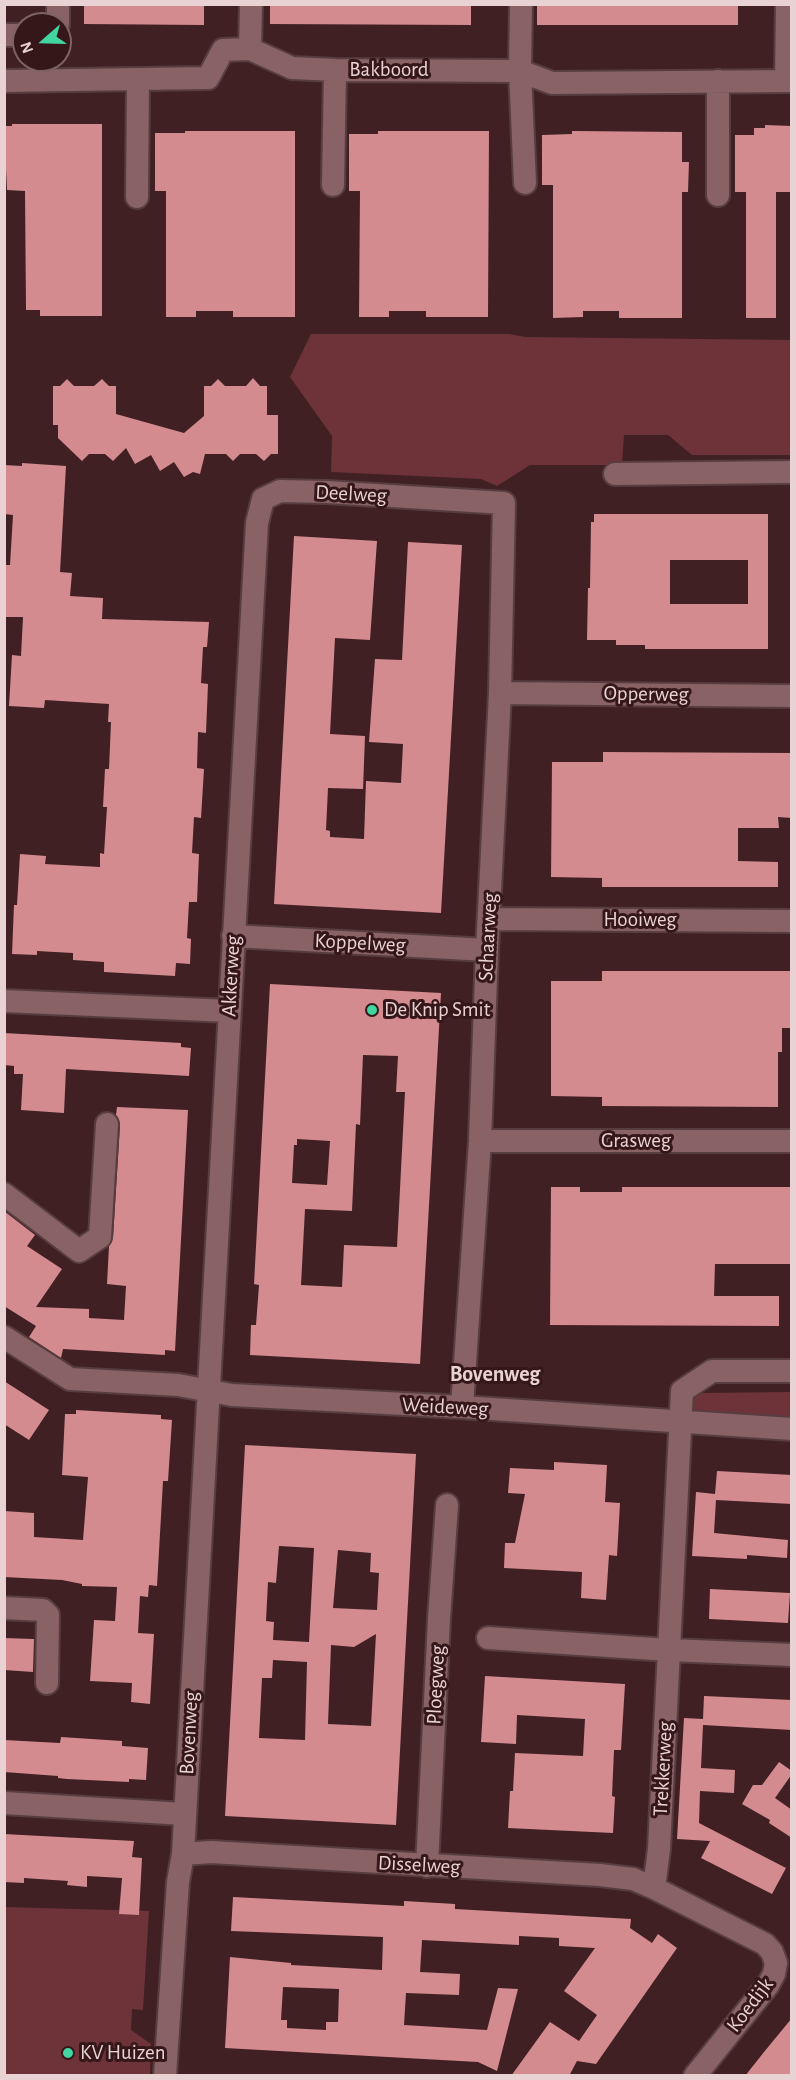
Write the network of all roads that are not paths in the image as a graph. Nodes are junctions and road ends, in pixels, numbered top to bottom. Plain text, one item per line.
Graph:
1 (251, 4) edge
2 (521, 4) edge
3 (787, 4) edge
4 (250, 49) junction
5 (335, 70) junction
6 (520, 71) junction
7 (48, 72) edge
8 (72, 72) edge
9 (138, 79) junction
10 (4, 81) edge
11 (718, 81) junction
12 (789, 81) edge
13 (525, 183) dead end
14 (333, 185) dead end
15 (718, 195) dead end
16 (137, 197) dead end
17 (792, 472) edge
18 (615, 474) dead end
19 (504, 503) joint
20 (255, 561) joint
21 (500, 693) junction
22 (792, 696) edge
23 (489, 918) junction
24 (792, 921) edge
25 (233, 936) junction
26 (487, 950) junction
27 (4, 1001) edge
28 (229, 1011) junction
29 (107, 1124) dead end
30 (480, 1141) junction
31 (792, 1141) edge
32 (4, 1194) edge
33 (4, 1337) edge
34 (792, 1371) edge
35 (209, 1390) junction
36 (462, 1407) junction
37 (681, 1421) junction
38 (792, 1430) edge
39 (447, 1505) dead end
40 (4, 1608) edge
41 (488, 1638) dead end
42 (669, 1650) junction
43 (792, 1655) edge
44 (47, 1683) dead end
45 (4, 1803) edge
46 (184, 1814) junction
47 (183, 1854) junction
48 (427, 1866) junction
49 (654, 1888) junction
50 (165, 2076) edge
51 (695, 2076) edge

1 - 4 street
2 - 6 street
3 - 12 street
4 - 5 street, Bakboord
4 - 9 street
5 - 6 street, Bakboord
5 - 14 street
6 - 11 street, Bakboord
6 - 13 street
7 - 10 street
8 - 9 street
9 - 16 street
11 - 12 street, Bakboord
11 - 15 street
17 - 18 street
19 - 20 street, Deelweg
19 - 21 street, Schaarweg
20 - 25 street, Akkerweg
21 - 22 street, Opperweg
21 - 23 street, Schaarweg
23 - 24 street, Hooiweg
23 - 26 street, Schaarweg
25 - 26 street, Koppelweg
25 - 28 street, Akkerweg
26 - 30 street, Schaarweg
27 - 28 street
28 - 35 street, Akkerweg
29 - 32 street
30 - 31 street, Grasweg
30 - 36 street, Schaarweg
33 - 35 street, Weideweg
34 - 37 street
35 - 36 street, Weideweg
35 - 46 street, Bovenweg
36 - 37 street, Weideweg
37 - 38 street, Weideweg
37 - 42 street, Trekkerweg
39 - 48 street, Ploegweg
40 - 44 street
41 - 42 street
42 - 43 street
42 - 49 street, Trekkerweg
45 - 46 street
46 - 47 street, Bovenweg
47 - 48 street, Disselweg
47 - 50 street, Bovenweg
48 - 49 street, Disselweg
49 - 51 street, Koedijk

